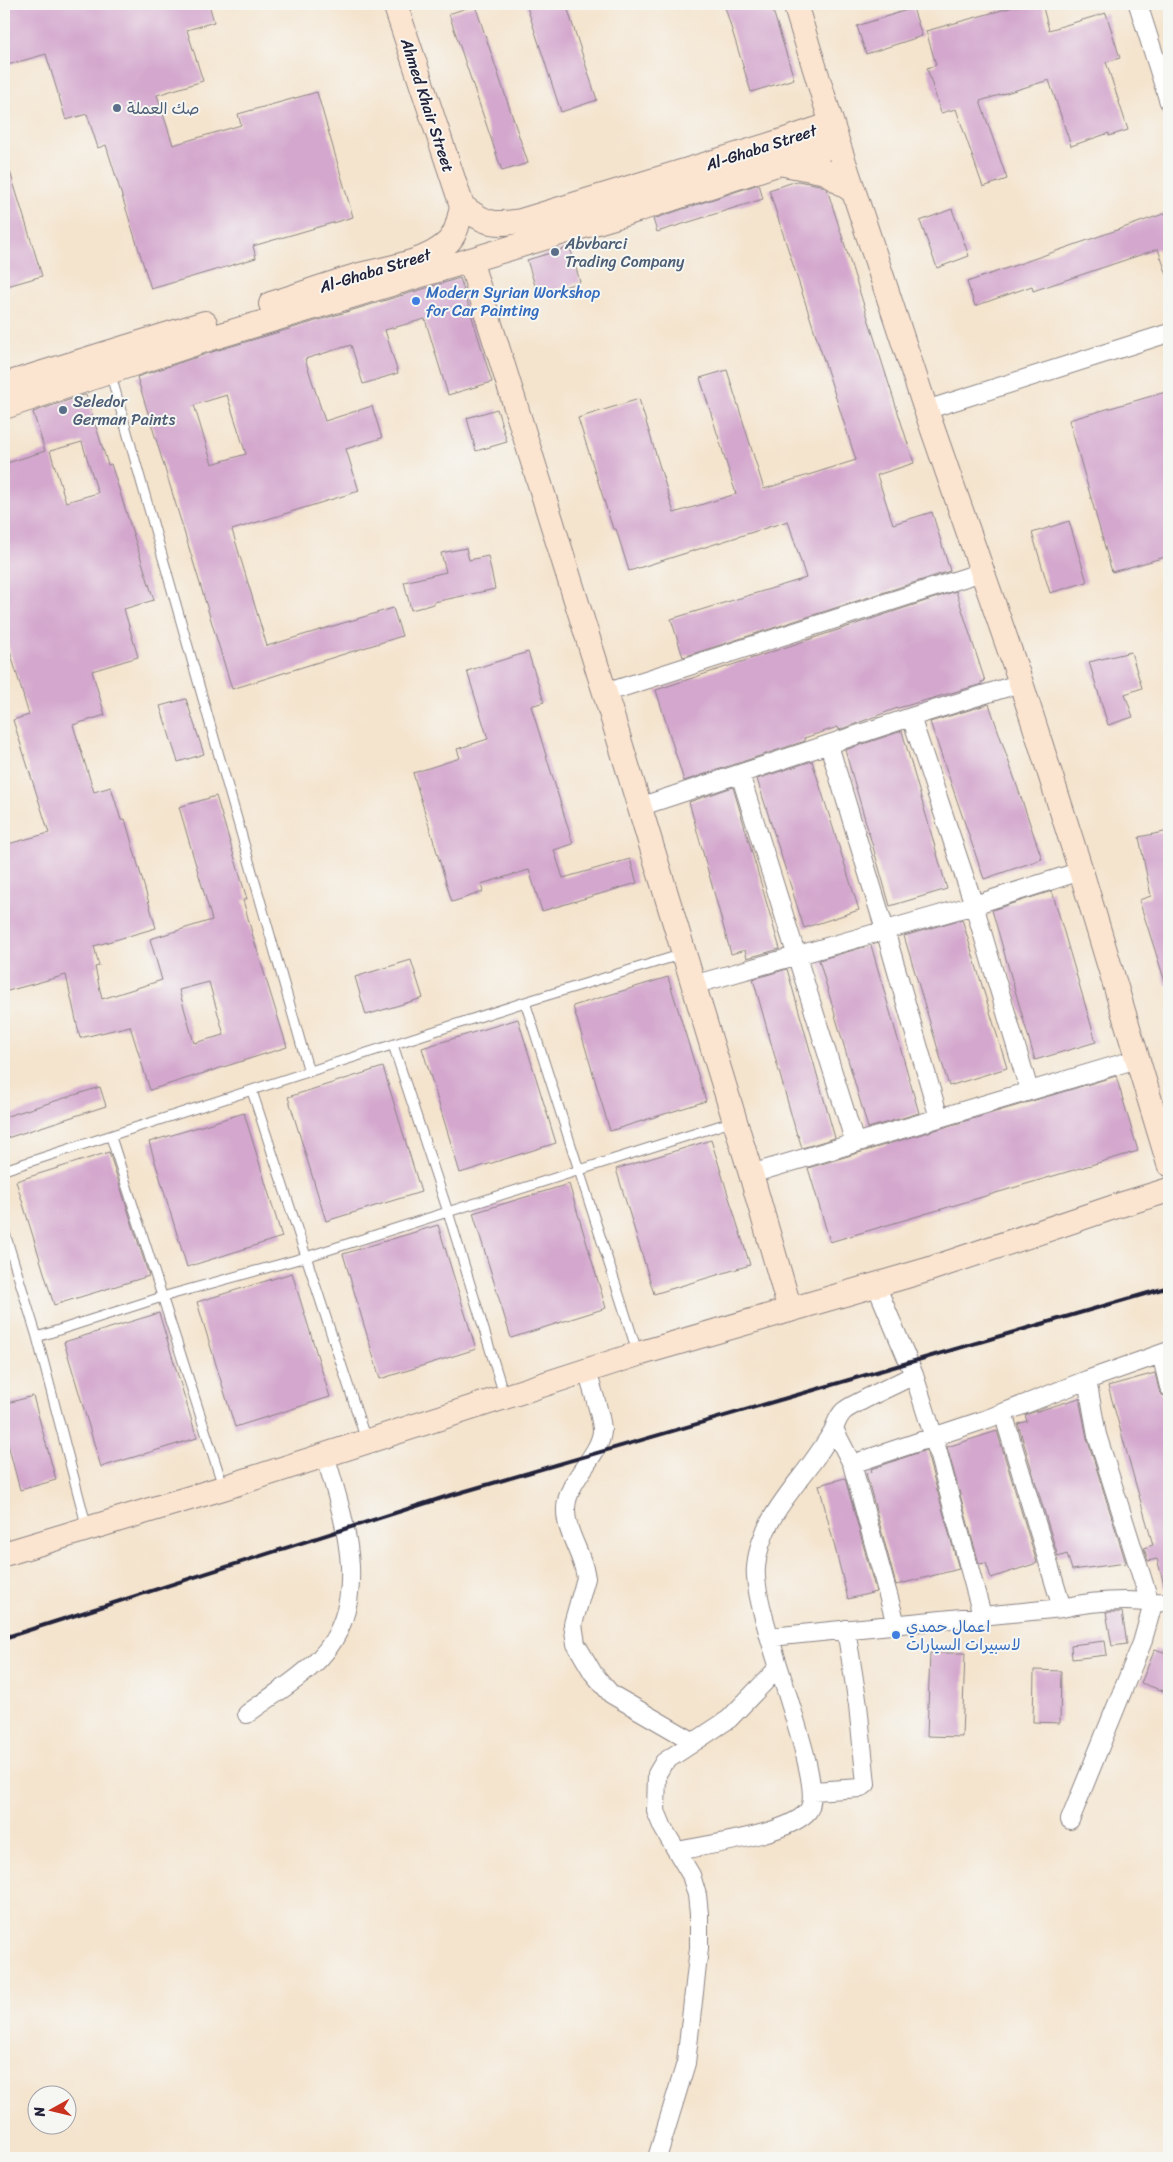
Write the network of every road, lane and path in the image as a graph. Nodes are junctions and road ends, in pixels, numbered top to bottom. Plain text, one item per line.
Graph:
1 (394, 4) edge
2 (795, 4) edge
3 (1138, 4) edge
4 (1169, 102) edge
5 (835, 134) junction
6 (780, 163) junction
7 (854, 192) junction
8 (633, 199) junction
9 (462, 206) junction
10 (470, 260) junction
11 (1169, 333) edge
12 (110, 372) junction
13 (4, 385) edge
14 (4, 407) edge
15 (926, 410) junction
16 (982, 572) junction
17 (1021, 682) junction
18 (605, 694) junction
19 (911, 717) junction
20 (829, 745) junction
21 (740, 774) junction
22 (639, 807) junction
23 (1081, 871) junction
24 (974, 905) junction
25 (886, 930) junction
26 (683, 954) junction
27 (797, 955) junction
28 (693, 985) junction
29 (525, 1002) junction
30 (393, 1045) junction
31 (1137, 1059) junction
32 (309, 1072) junction
33 (1030, 1090) junction
34 (252, 1091) junction
35 (939, 1118) junction
36 (735, 1121) junction
37 (111, 1136) junction
38 (855, 1143) junction
39 (1169, 1164) edge
40 (4, 1170) edge
41 (578, 1171) junction
42 (751, 1174) junction
43 (1169, 1190) edge
44 (448, 1212) junction
45 (4, 1230) edge
46 (306, 1257) junction
47 (876, 1285) junction
48 (162, 1297) junction
49 (790, 1310) junction
50 (37, 1337) junction
51 (1165, 1353) edge
52 (638, 1354) junction
53 (587, 1371) junction
54 (914, 1374) junction
55 (1087, 1380) junction
56 (1169, 1387) edge
57 (504, 1398) junction
58 (1003, 1413) junction
59 (834, 1429) junction
60 (934, 1438) junction
61 (366, 1442) junction
62 (325, 1455) junction
63 (852, 1464) junction
64 (223, 1488) junction
65 (87, 1528) junction
66 (4, 1554) edge
67 (1158, 1603) edge
68 (1062, 1608) junction
69 (982, 1616) junction
70 (896, 1624) junction
71 (846, 1629) junction
72 (771, 1637) junction
73 (778, 1668) junction
74 (247, 1714) dead end
75 (694, 1742) junction
76 (813, 1791) junction
77 (1070, 1820) dead end
78 (677, 1851) junction
79 (657, 2158) edge

1 - 9 street, Ahmed Khair Street
2 - 5 street
3 - 4 street
5 - 6 street, Al-Ghaba Street
5 - 7 street
5 - 8 street, Al-Ghaba Street
6 - 7 street
6 - 8 street, Al-Ghaba Street
7 - 15 street
8 - 9 street, Al-Ghaba Street
8 - 10 street, Al-Ghaba Street
9 - 13 street, Al-Ghaba Street
10 - 12 street, Al-Ghaba Street
10 - 18 street
11 - 15 street
12 - 14 street, Al-Ghaba Street
12 - 32 lane
15 - 16 street
16 - 17 street
16 - 18 street
17 - 19 street
17 - 23 street
18 - 22 street
19 - 20 street
19 - 24 street
20 - 21 street
20 - 25 street
21 - 22 street
21 - 27 street
22 - 26 street
23 - 24 street
23 - 31 street
24 - 25 street
24 - 33 street
25 - 27 street
25 - 35 street
26 - 28 street
26 - 29 lane
27 - 28 street
27 - 38 street
28 - 36 street
29 - 30 lane
29 - 41 lane
30 - 32 lane
30 - 44 lane
31 - 33 street
31 - 39 street
32 - 34 lane
33 - 35 street
34 - 37 lane
34 - 46 lane
35 - 38 street
36 - 41 lane
36 - 42 street
37 - 40 lane
37 - 48 lane
38 - 42 street
41 - 44 lane
41 - 52 lane
42 - 49 street
43 - 47 street
44 - 46 lane
44 - 57 lane
45 - 50 lane
46 - 48 lane
46 - 61 lane
47 - 49 street
47 - 54 street
48 - 50 lane
48 - 64 lane
49 - 52 street
50 - 65 lane
51 - 55 street
51 - 56 street
52 - 53 street
53 - 57 street
53 - 75 street
54 - 59 street
54 - 60 street
55 - 58 street
55 - 67 street
57 - 61 street
58 - 60 street
58 - 68 street
59 - 63 street
59 - 72 street
60 - 63 street
60 - 69 street
61 - 62 street
62 - 64 street
62 - 74 street
63 - 70 street
64 - 65 street
65 - 66 street
67 - 68 street
67 - 77 street
68 - 69 street
69 - 70 street
70 - 71 street
71 - 72 street
71 - 76 street
72 - 73 street
73 - 75 street
73 - 76 street
75 - 78 street
76 - 78 street
78 - 79 street

